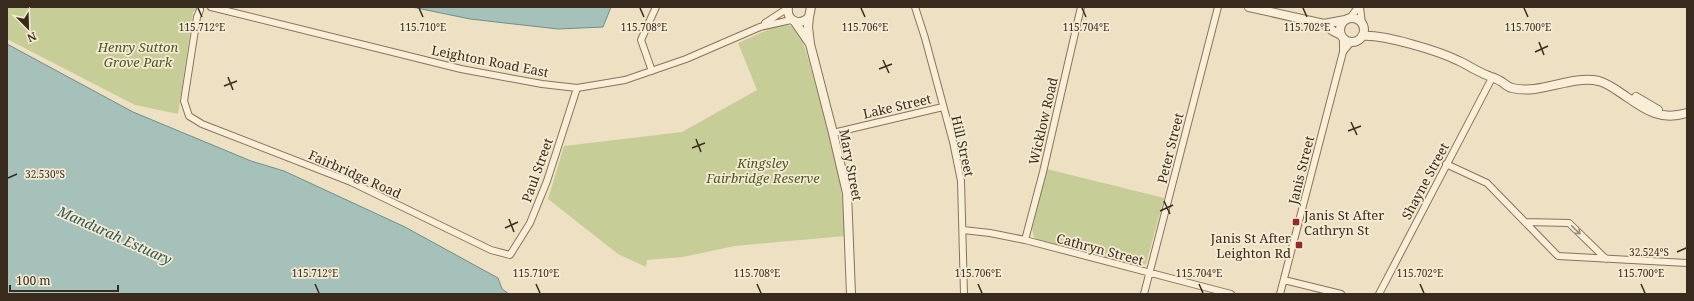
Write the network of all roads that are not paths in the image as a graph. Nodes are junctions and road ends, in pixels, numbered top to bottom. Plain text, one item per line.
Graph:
1 (211, 7) edge
2 (244, 7) edge
3 (656, 7) edge
4 (915, 7) edge
5 (1081, 7) edge
6 (1218, 7) edge
7 (1249, 7) edge
8 (1359, 7) edge
9 (201, 8) edge
10 (788, 8) edge
11 (812, 11) edge
12 (242, 14) junction
13 (1347, 19) junction
14 (793, 21) junction
15 (1324, 24) junction
16 (760, 27) junction
17 (1364, 31) junction
18 (1342, 37) junction
19 (1352, 42) junction
20 (810, 44) junction
21 (1343, 52) junction
22 (652, 71) junction
23 (1492, 78) junction
24 (577, 88) junction
25 (943, 107) junction
26 (1687, 113) edge
27 (833, 133) junction
28 (1446, 164) junction
29 (1526, 222) junction
30 (963, 230) junction
31 (1025, 240) junction
32 (510, 255) joint
33 (1606, 259) junction
34 (1687, 263) edge
35 (1149, 274) junction
36 (1284, 280) junction
37 (851, 294) edge
38 (964, 294) edge
39 (1144, 294) edge
40 (1231, 294) edge
41 (1280, 294) edge
42 (1341, 294) edge
43 (1379, 294) edge

1 - 12 street, Leighton Road East
2 - 12 street
3 - 22 street
4 - 25 street, Hill Street
5 - 31 street, Wicklow Road
6 - 35 street, Peter Street
7 - 15 street
8 - 13 street
8 - 17 street
9 - 32 street, Fairbridge Road
10 - 14 street, Mary Street
10 - 16 street, Leighton Road East
11 - 14 street, Mary Street
11 - 20 street, Mary Street
12 - 24 street, Leighton Road East
13 - 15 street
13 - 17 street
13 - 18 street
14 - 16 street, Leighton Road East
14 - 20 street, Mary Street
15 - 18 street
16 - 22 street, Leighton Road East
17 - 19 street
17 - 23 street
18 - 19 street
18 - 21 street, Janis Street
19 - 21 street, Janis Street
20 - 27 street, Mary Street
21 - 36 street, Janis Street
22 - 24 street, Leighton Road East
23 - 26 street
23 - 28 street, Shayne Street
24 - 32 street, Paul Street
25 - 27 street, Lake Street
25 - 30 street, Hill Street
27 - 37 street, Mary Street
28 - 29 street
28 - 43 street, Shayne Street
29 -> 33 street
29 - 33 street
30 - 31 street, Cathryn Street
30 - 38 street, Hill Street
31 - 35 street, Cathryn Street
33 - 34 street
35 - 39 street, Peter Street
35 - 40 street, Cathryn Street
36 - 41 street, Janis Street
36 - 42 street

